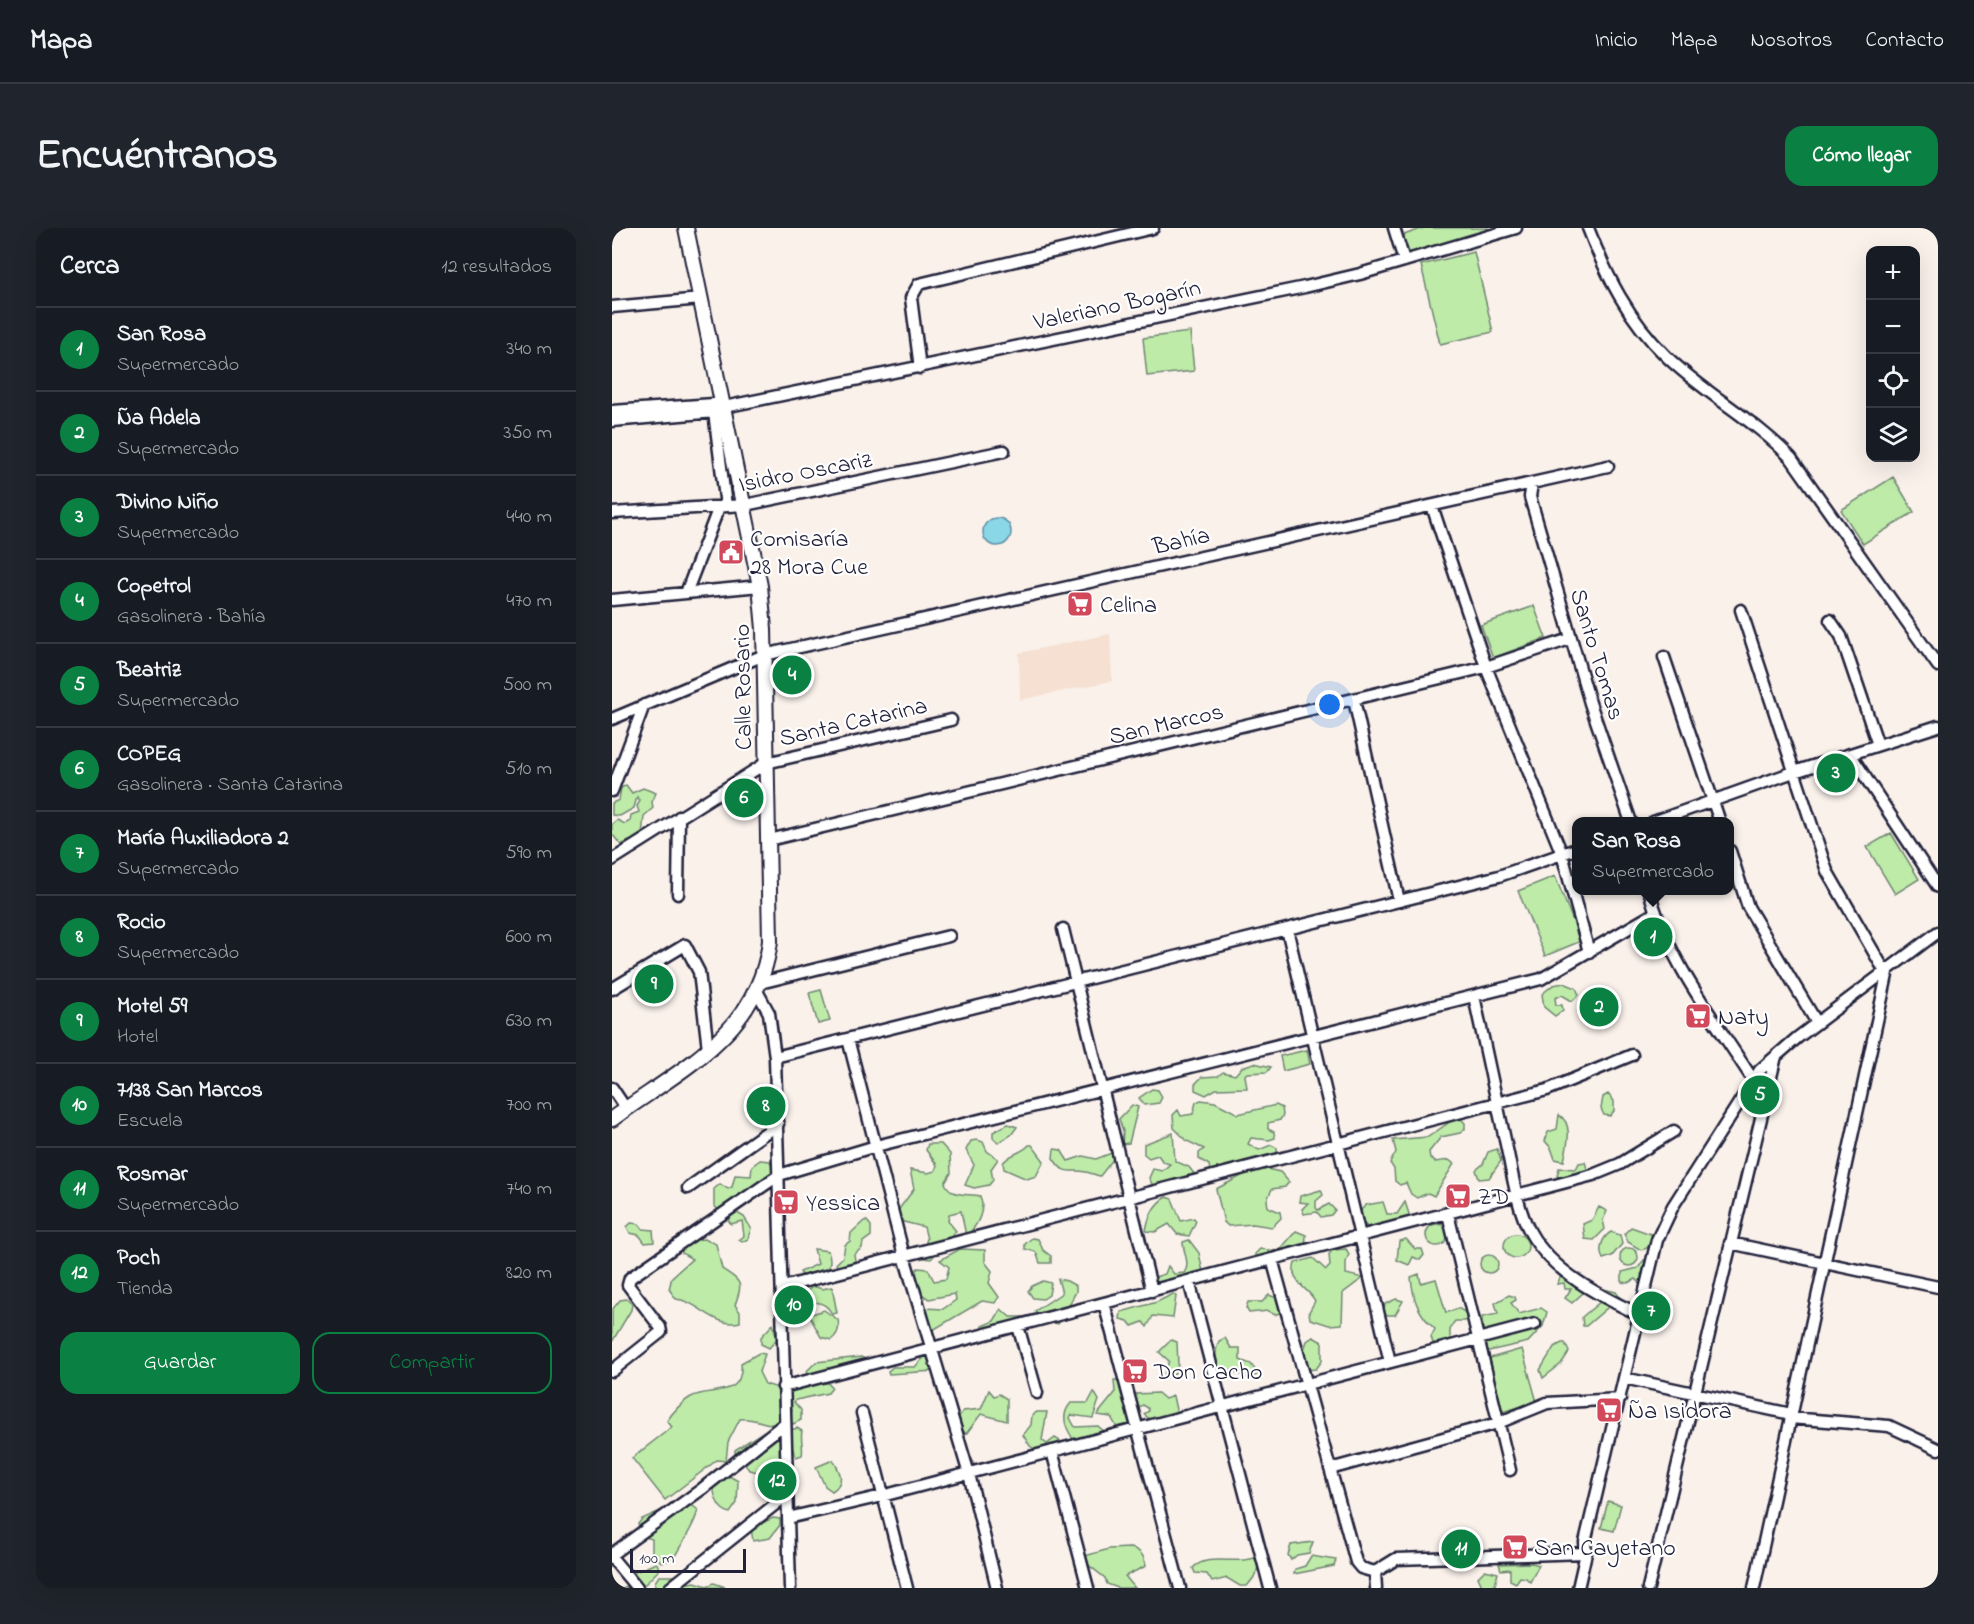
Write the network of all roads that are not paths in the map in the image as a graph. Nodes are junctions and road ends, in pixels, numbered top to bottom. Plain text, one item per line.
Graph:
1 (686, 228) edge
2 (1153, 228) edge
3 (1394, 228) edge
4 (1516, 228) edge
5 (1588, 228) edge
6 (1497, 231) edge
7 (1404, 260) junction
8 (701, 299) junction
9 (612, 307) edge
10 (920, 368) junction
11 (719, 410) junction
12 (612, 411) edge
13 (612, 421) edge
14 (725, 446) junction
15 (1004, 451) dead end
16 (1608, 466) dead end
17 (1532, 483) junction
18 (1513, 488) junction
19 (1530, 497) junction
20 (745, 505) junction
21 (722, 506) junction
22 (1432, 506) junction
23 (612, 513) edge
24 (760, 586) junction
25 (686, 593) junction
26 (612, 600) edge
27 (1741, 610) dead end
28 (1830, 620) dead end
29 (1570, 639) junction
30 (764, 655) junction
31 (1664, 657) dead end
32 (1938, 666) edge
33 (1486, 667) junction
34 (1354, 700) junction
35 (644, 705) junction
36 (612, 719) edge
37 (951, 720) dead end
38 (1938, 726) edge
39 (1878, 745) junction
40 (1850, 754) junction
41 (766, 763) junction
42 (1794, 772) junction
43 (612, 791) edge
44 (1713, 800) junction
45 (679, 817) junction
46 (1629, 817) edge
47 (1667, 817) edge
48 (1718, 817) edge
49 (769, 840) junction
50 (1572, 850) edge
51 (1562, 854) junction
52 (612, 860) edge
53 (1734, 863) edge
54 (1938, 886) edge
55 (1572, 890) edge
56 (678, 894) dead end
57 (1573, 895) edge
58 (1650, 895) edge
59 (1399, 901) junction
60 (1655, 913) junction
61 (1063, 929) dead end
62 (1287, 929) junction
63 (1938, 932) edge
64 (949, 936) dead end
65 (1589, 952) junction
66 (1887, 970) junction
67 (1076, 982) junction
68 (758, 987) junction
69 (612, 989) edge
70 (1474, 996) junction
71 (1816, 1023) junction
72 (1313, 1037) junction
73 (848, 1039) junction
74 (708, 1049) junction
75 (1632, 1055) dead end
76 (1776, 1056) junction
77 (775, 1057) junction
78 (1753, 1080) junction
79 (612, 1088) edge
80 (1103, 1089) junction
81 (1497, 1104) junction
82 (626, 1108) junction
83 (612, 1119) edge
84 (778, 1124) junction
85 (1674, 1131) dead end
86 (1338, 1144) junction
87 (876, 1146) junction
88 (779, 1175) junction
89 (688, 1188) dead end
90 (1517, 1196) junction
91 (1129, 1198) junction
92 (1448, 1214) junction
93 (1360, 1236) junction
94 (1730, 1243) junction
95 (904, 1256) junction
96 (1272, 1259) junction
97 (1824, 1264) junction
98 (1190, 1281) junction
99 (783, 1287) junction
100 (1938, 1287) edge
101 (1152, 1291) junction
102 (1104, 1303) junction
103 (1638, 1314) junction
104 (1535, 1324) dead end
105 (1018, 1326) junction
106 (1478, 1339) junction
107 (933, 1348) junction
108 (1390, 1362) junction
109 (612, 1371) edge
110 (1624, 1378) junction
111 (1307, 1384) junction
112 (783, 1387) junction
113 (1694, 1392) junction
114 (1037, 1393) dead end
115 (1620, 1400) junction
116 (1222, 1407) junction
117 (862, 1413) dead end
118 (1791, 1416) junction
119 (1498, 1423) junction
120 (784, 1424) junction
121 (1138, 1429) junction
122 (1938, 1449) edge
123 (1052, 1451) junction
124 (1330, 1469) junction
125 (1510, 1470) dead end
126 (969, 1474) junction
127 (787, 1495) junction
128 (882, 1496) junction
129 (788, 1518) junction
130 (1586, 1553) junction
131 (612, 1556) edge
132 (1375, 1572) junction
133 (637, 1588) edge
134 (670, 1588) edge
135 (790, 1588) edge
136 (907, 1588) edge
137 (997, 1588) edge
138 (1088, 1588) edge
139 (1180, 1588) edge
140 (1270, 1588) edge
141 (1376, 1588) edge
142 (1578, 1588) edge
143 (1648, 1588) edge
144 (1754, 1588) edge

1 - 8 main road, Calle Rosario
2 - 10 street
3 - 7 street
4 - 6 street, Valeriano Bogarín
5 - 32 street
6 - 7 street, Valeriano Bogarín
7 - 10 street, Valeriano Bogarín
8 - 9 street
8 - 11 main road, Calle Rosario
10 - 11 street, Valeriano Bogarín
11 - 12 street
11 - 13 street
11 - 14 main road, Calle Rosario
14 - 20 main road, Calle Rosario
14 - 21 street
15 - 20 street, Isidro Oscariz
16 - 17 street, Bahía
17 - 18 street, Bahía
17 - 19 street, Santo Tomas
18 - 19 street
18 - 22 street, Bahía
19 - 29 street, Santo Tomas
20 - 21 street, Isidro Oscariz
20 - 24 main road, Calle Rosario
21 - 23 street, Isidro Oscariz
21 - 25 street
22 - 30 street, Bahía
22 - 33 street
24 - 25 street
24 - 30 main road, Calle Rosario
25 - 26 street
27 - 42 street
28 - 39 street
29 - 33 street, San Marcos
29 - 46 street, Santo Tomas
30 - 35 street, Bahía
30 - 41 main road, Calle Rosario
31 - 44 street
33 - 34 street, San Marcos
33 - 51 street
34 - 49 street, San Marcos
34 - 59 street
35 - 36 street, Bahía
35 - 43 street
37 - 41 street, Santa Catarina
38 - 39 street
39 - 40 street
40 - 42 street
40 - 54 street
41 - 45 street, Santa Catarina
41 - 49 main road, Calle Rosario
42 - 44 street
42 - 66 street
44 - 47 street
44 - 48 street
45 - 52 street, Santa Catarina
45 - 56 street
49 - 68 main road, Calle Rosario
50 - 51 street
51 - 55 street
51 - 59 street
53 - 71 street
57 - 65 street
58 - 60 street
59 - 62 street
60 - 65 street
60 - 78 street
61 - 67 street
62 - 67 street
62 - 72 street
63 - 66 street
64 - 68 street
65 - 70 street
66 - 71 street
66 - 97 street
67 - 73 street
67 - 80 street
68 - 74 main road, Calle Rosario
68 - 77 street
69 - 74 street
70 - 72 street
70 - 81 street
71 - 76 street
72 - 80 street
72 - 86 street
73 - 77 street
73 - 87 street
74 - 82 main road, Calle Rosario
75 - 81 street
76 - 78 street
76 - 94 street
77 - 84 street
78 - 103 street
79 - 82 street
80 - 87 street
80 - 91 street
81 - 86 street
81 - 90 street
82 - 83 main road, Calle Rosario
84 - 88 street
84 - 89 street
85 - 90 street
86 - 91 street
86 - 93 street
87 - 88 street
87 - 95 street
88 - 99 street
88 - 109 street
90 - 92 street
90 - 103 street
91 - 95 street
91 - 101 street
92 - 93 street
92 - 106 street
93 - 96 street
93 - 108 street
94 - 97 street
94 - 113 street
95 - 99 street
95 - 107 street
96 - 98 street
96 - 111 street
97 - 100 street
97 - 118 street
98 - 101 street
98 - 116 street
99 - 112 street
101 - 102 street
102 - 105 street
102 - 121 street
103 - 110 street
104 - 106 street
105 - 107 street
105 - 114 street
106 - 108 street
106 - 119 street
107 - 112 street
107 - 126 street
108 - 111 street
110 - 113 street
110 - 115 street
111 - 116 street
111 - 124 street
112 - 120 street
113 - 118 street
113 - 143 street
115 - 119 street
115 - 130 street
116 - 121 street
116 - 140 street
117 - 128 street
118 - 122 street
118 - 144 street
119 - 124 street
119 - 125 street
120 - 127 street
120 - 131 street
121 - 123 street
121 - 139 street
123 - 126 street
123 - 138 street
124 - 132 street
126 - 128 street
126 - 137 street
127 - 129 street
127 - 134 street
128 - 129 street
128 - 136 street
129 - 135 street
130 - 132 street
130 - 142 street
131 - 133 street
132 - 141 street

